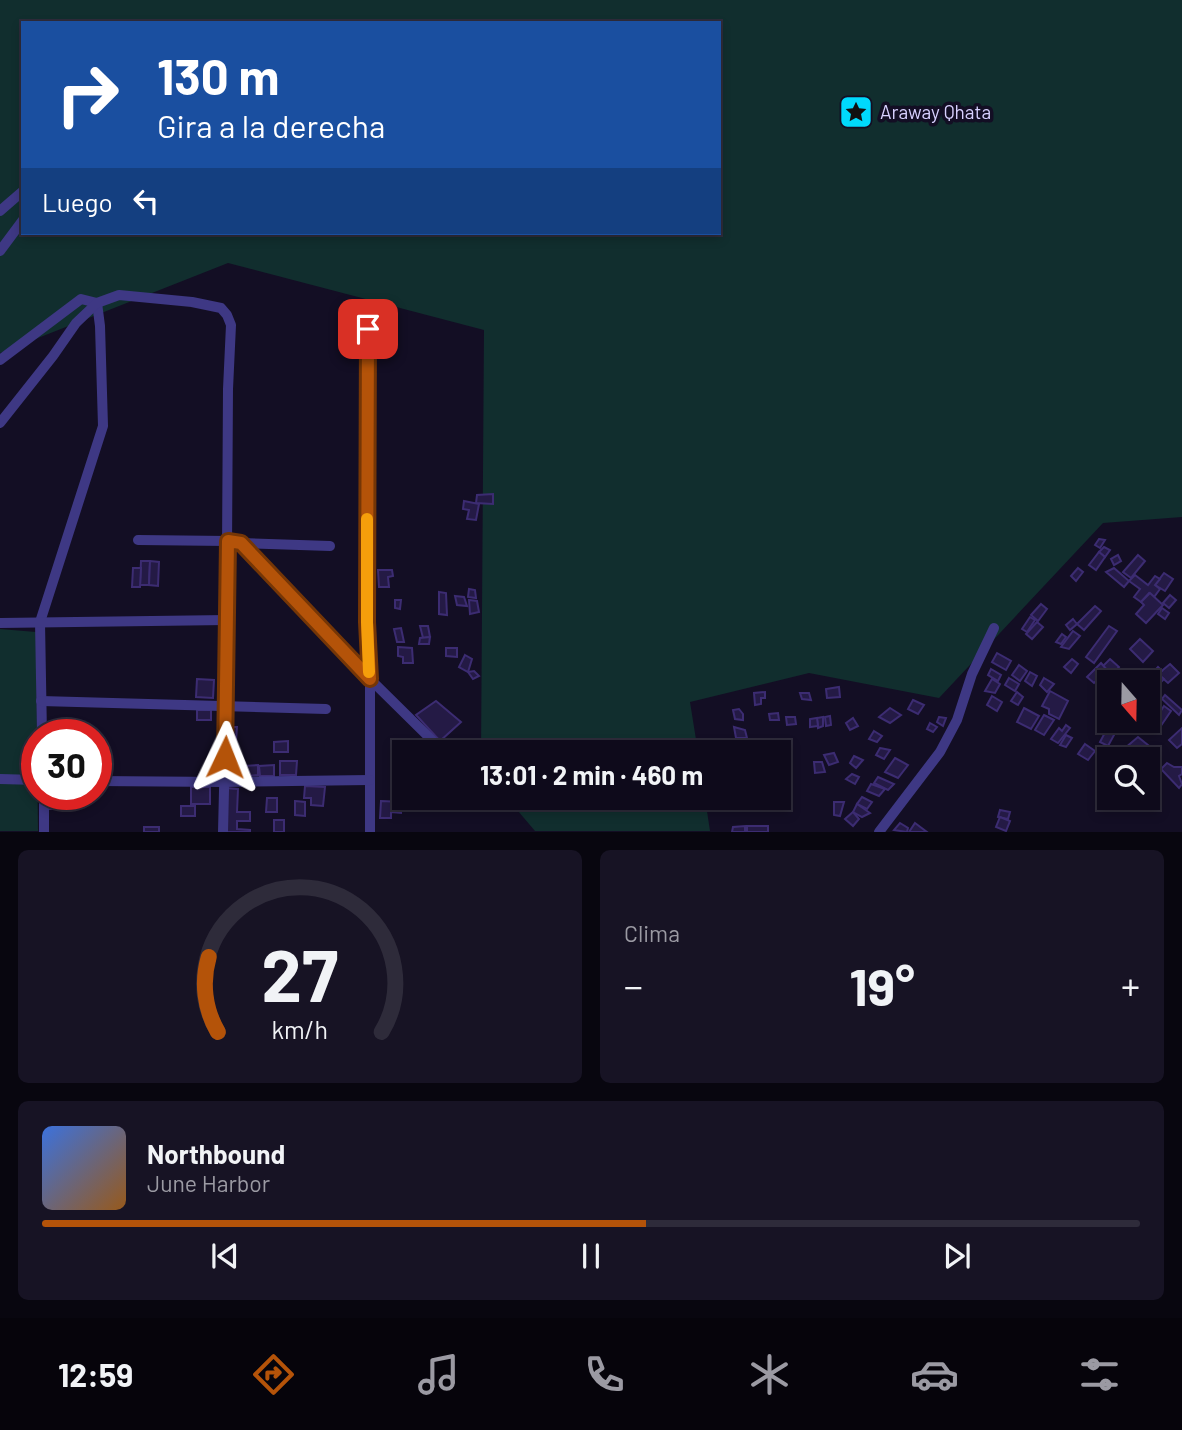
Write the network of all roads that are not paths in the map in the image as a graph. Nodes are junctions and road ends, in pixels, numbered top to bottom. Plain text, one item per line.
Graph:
1 (21, 193) edge
2 (0, 211) edge
3 (21, 223) edge
4 (0, 251) edge
5 (97, 303) junction
6 (368, 329) dead end
7 (0, 360) edge
8 (0, 424) edge
9 (138, 540) dead end
10 (228, 541) junction
11 (241, 543) junction
12 (330, 546) dead end
13 (227, 620) junction
14 (0, 622) edge
15 (40, 622) junction
16 (994, 628) dead end
17 (370, 679) junction
18 (41, 701) junction
19 (226, 707) junction
20 (326, 709) dead end
21 (42, 719) edge
22 (432, 740) edge
23 (0, 779) edge
24 (21, 780) edge
25 (370, 780) junction
26 (112, 781) edge
27 (224, 782) junction
28 (44, 810) edge
29 (44, 831) edge
30 (223, 831) edge
31 (370, 831) edge
32 (878, 831) edge

1 - 2 street
3 - 4 street
5 - 7 street
5 - 8 street
5 - 10 street
5 - 15 street
6 - 17 street
9 - 10 street
10 - 11 street
10 - 13 street
11 - 12 street
11 - 17 street
13 - 15 street
13 - 19 street
14 - 15 street
15 - 18 street
16 - 32 street
17 - 22 street
17 - 25 street
18 - 19 street
18 - 21 street
19 - 20 street
19 - 27 street
23 - 24 street
25 - 27 street
25 - 31 street
26 - 27 street
27 - 30 street
28 - 29 street

